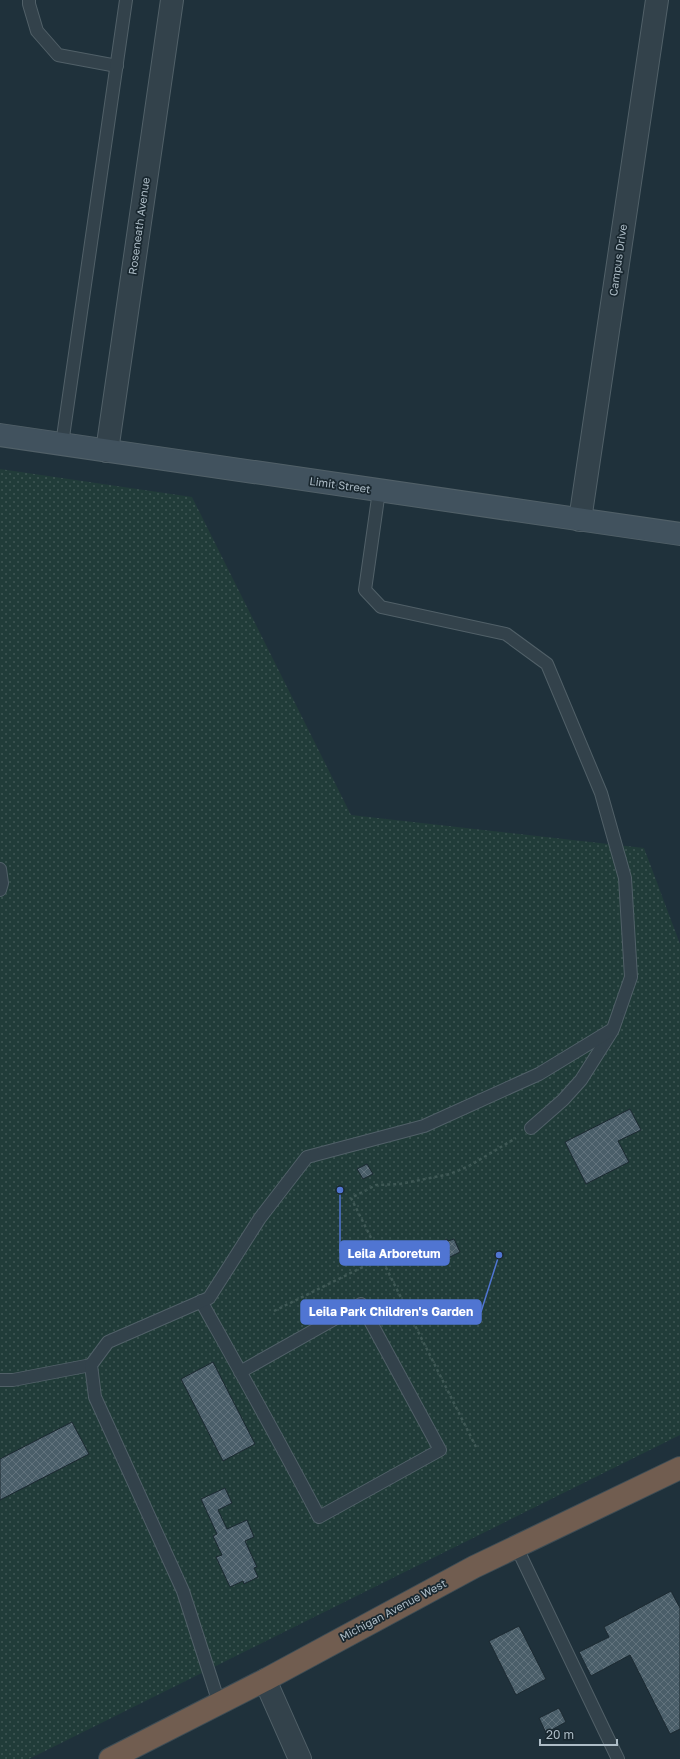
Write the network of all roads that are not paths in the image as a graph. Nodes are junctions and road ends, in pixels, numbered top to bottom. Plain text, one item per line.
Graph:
1 (29, 0) edge
2 (126, 0) edge
3 (172, 0) edge
4 (657, 0) edge
5 (117, 66) junction
6 (0, 435) edge
7 (62, 444) junction
8 (107, 451) junction
9 (379, 491) junction
10 (580, 520) junction
11 (680, 534) edge
12 (0, 869) edge
13 (0, 890) edge
14 (613, 1029) junction
15 (531, 1128) road end
16 (201, 1301) junction
17 (91, 1365) junction
18 (240, 1372) junction
19 (0, 1380) edge
20 (680, 1468) edge
21 (516, 1546) junction
22 (265, 1680) junction
23 (219, 1703) junction
24 (110, 1759) edge
25 (300, 1759) edge
26 (618, 1759) edge

1 - 5 lane
2 - 5 lane
3 - 8 street, Roseneath Avenue
4 - 10 street, Campus Drive
5 - 7 lane
6 - 7 street, Limit Street
7 - 8 street, Limit Street
8 - 9 street, Limit Street
9 - 10 street, Limit Street
9 - 14 lane
10 - 11 street, Limit Street
12 - 13 lane
14 - 15 lane
14 - 16 lane
16 - 17 lane
16 - 18 lane
17 - 19 lane
17 - 23 lane
18 - 18 lane
20 - 21 highway, Michigan Avenue West
21 - 22 highway, Michigan Avenue West
21 - 26 lane
22 - 23 highway, Michigan Avenue West
22 - 25 street
23 - 24 highway, Michigan Avenue West

